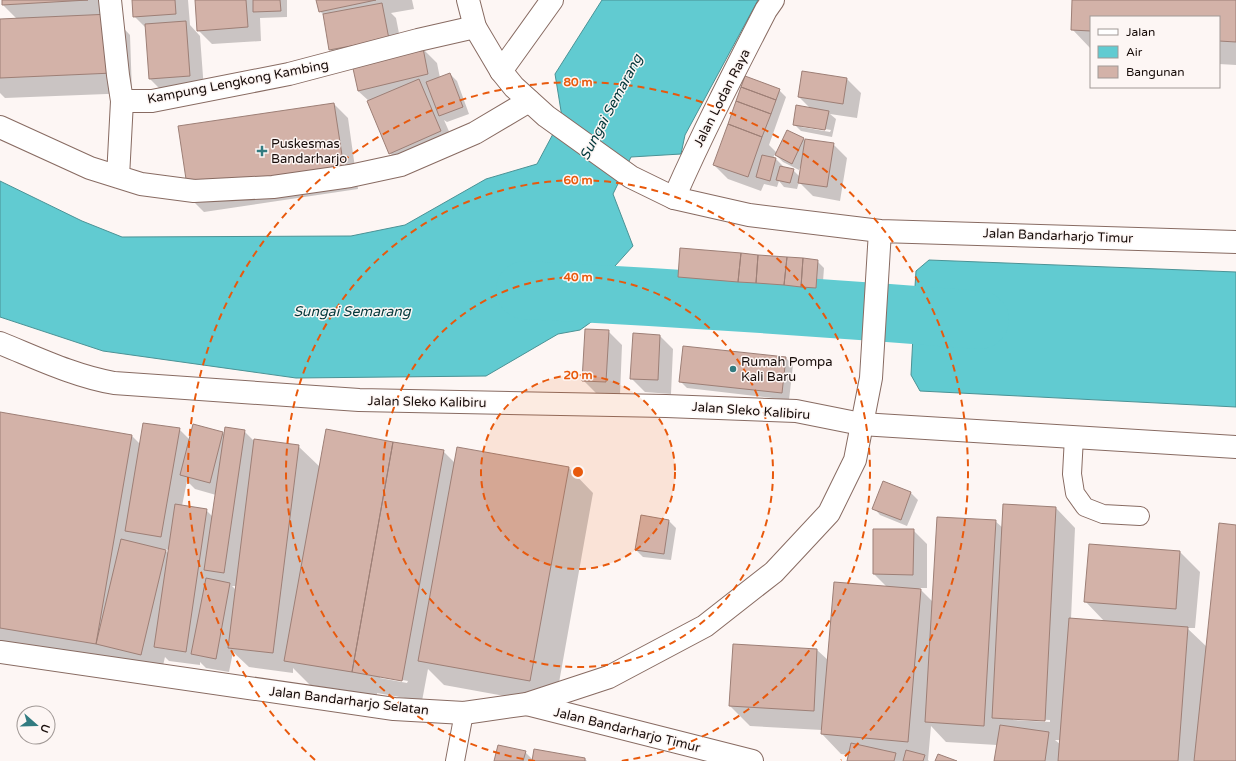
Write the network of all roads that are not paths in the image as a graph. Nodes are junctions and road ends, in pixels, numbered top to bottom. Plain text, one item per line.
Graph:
1 (110, 0) edge
2 (468, 0) edge
3 (552, 0) edge
4 (773, 0) edge
5 (475, 27) junction
6 (501, 71) junction
7 (122, 101) junction
8 (529, 101) junction
9 (0, 127) edge
10 (118, 177) junction
11 (674, 198) junction
12 (880, 231) junction
13 (1236, 242) edge
14 (0, 342) edge
15 (861, 424) junction
16 (1074, 437) junction
17 (1236, 447) edge
18 (1140, 516) dead end
19 (0, 652) edge
20 (526, 704) junction
21 (464, 713) junction
22 (455, 761) edge
23 (752, 761) edge

1 - 7 street
2 - 5 street
3 - 6 street
4 - 11 street, Jalan Lodan Raya
5 - 6 street
5 - 7 street, Kampung Lengkong Kambing
6 - 8 street
7 - 10 street
8 - 10 street
8 - 11 street
9 - 10 street
11 - 12 street
12 - 13 street, Jalan Bandarharjo Timur
12 - 15 street, Jalan Bandarharjo Selatan
14 - 15 street, Jalan Sleko Kalibiru
15 - 16 street, Jalan Sleko Kalibiru
15 - 20 street, Jalan Bandarharjo Selatan
16 - 17 street, Jalan Sleko Kalibiru
16 - 18 lane
19 - 21 street, Jalan Bandarharjo Selatan
20 - 21 street, Jalan Bandarharjo Selatan
20 - 23 street, Jalan Bandarharjo Timur
21 - 22 lane

